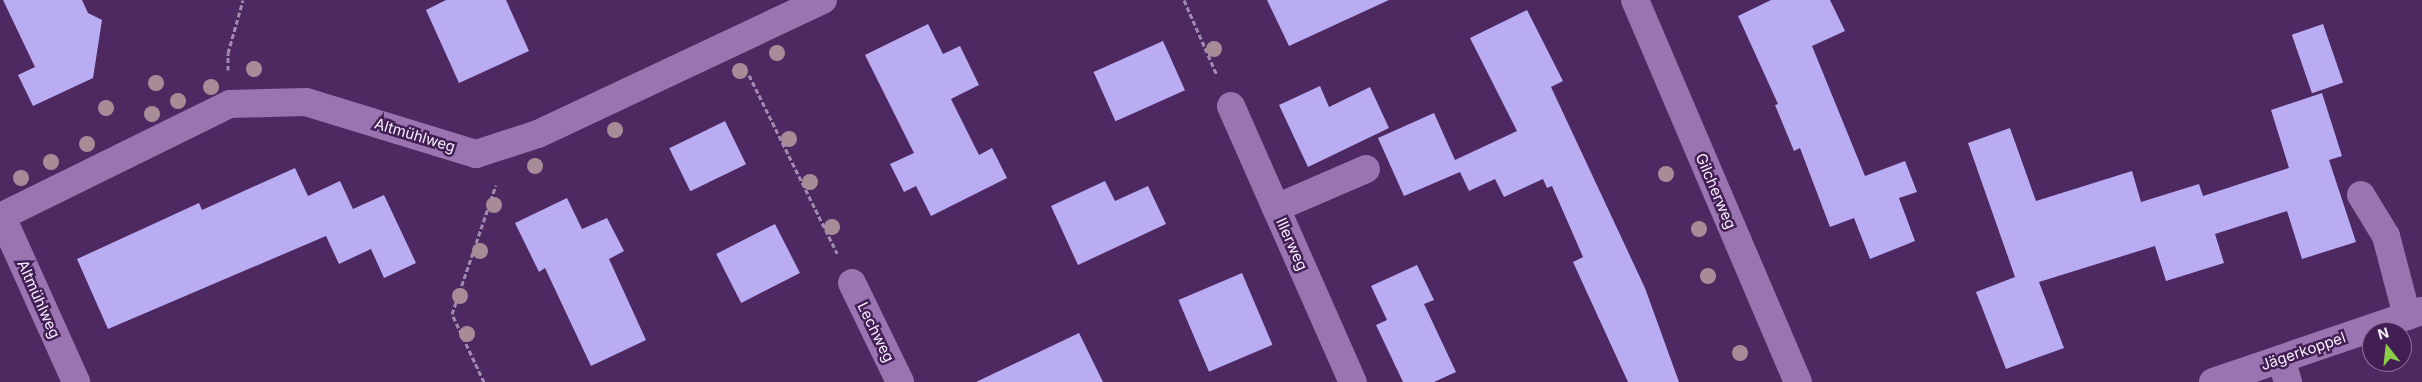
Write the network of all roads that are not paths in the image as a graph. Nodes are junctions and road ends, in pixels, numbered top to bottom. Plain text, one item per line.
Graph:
1 (823, 0) edge
2 (1635, 0) edge
3 (1231, 106) road end
4 (1366, 168) dead end
5 (2362, 195) dead end
6 (1276, 208) junction
7 (1, 217) edge
8 (852, 283) road end
9 (2414, 314) edge
10 (2284, 370) edge
11 (76, 382) edge
12 (900, 382) edge
13 (1353, 382) edge
14 (1798, 382) edge
15 (2213, 382) edge

1 - 7 street, Altmühlweg
2 - 14 street, Gilcherweg
3 - 6 street, Illerweg
4 - 6 street
5 - 9 street
6 - 13 street, Illerweg
7 - 11 street, Altmühlweg
8 - 12 street, Lechweg
9 - 10 street, Jägerkoppel
10 - 15 street, Jägerkoppel

